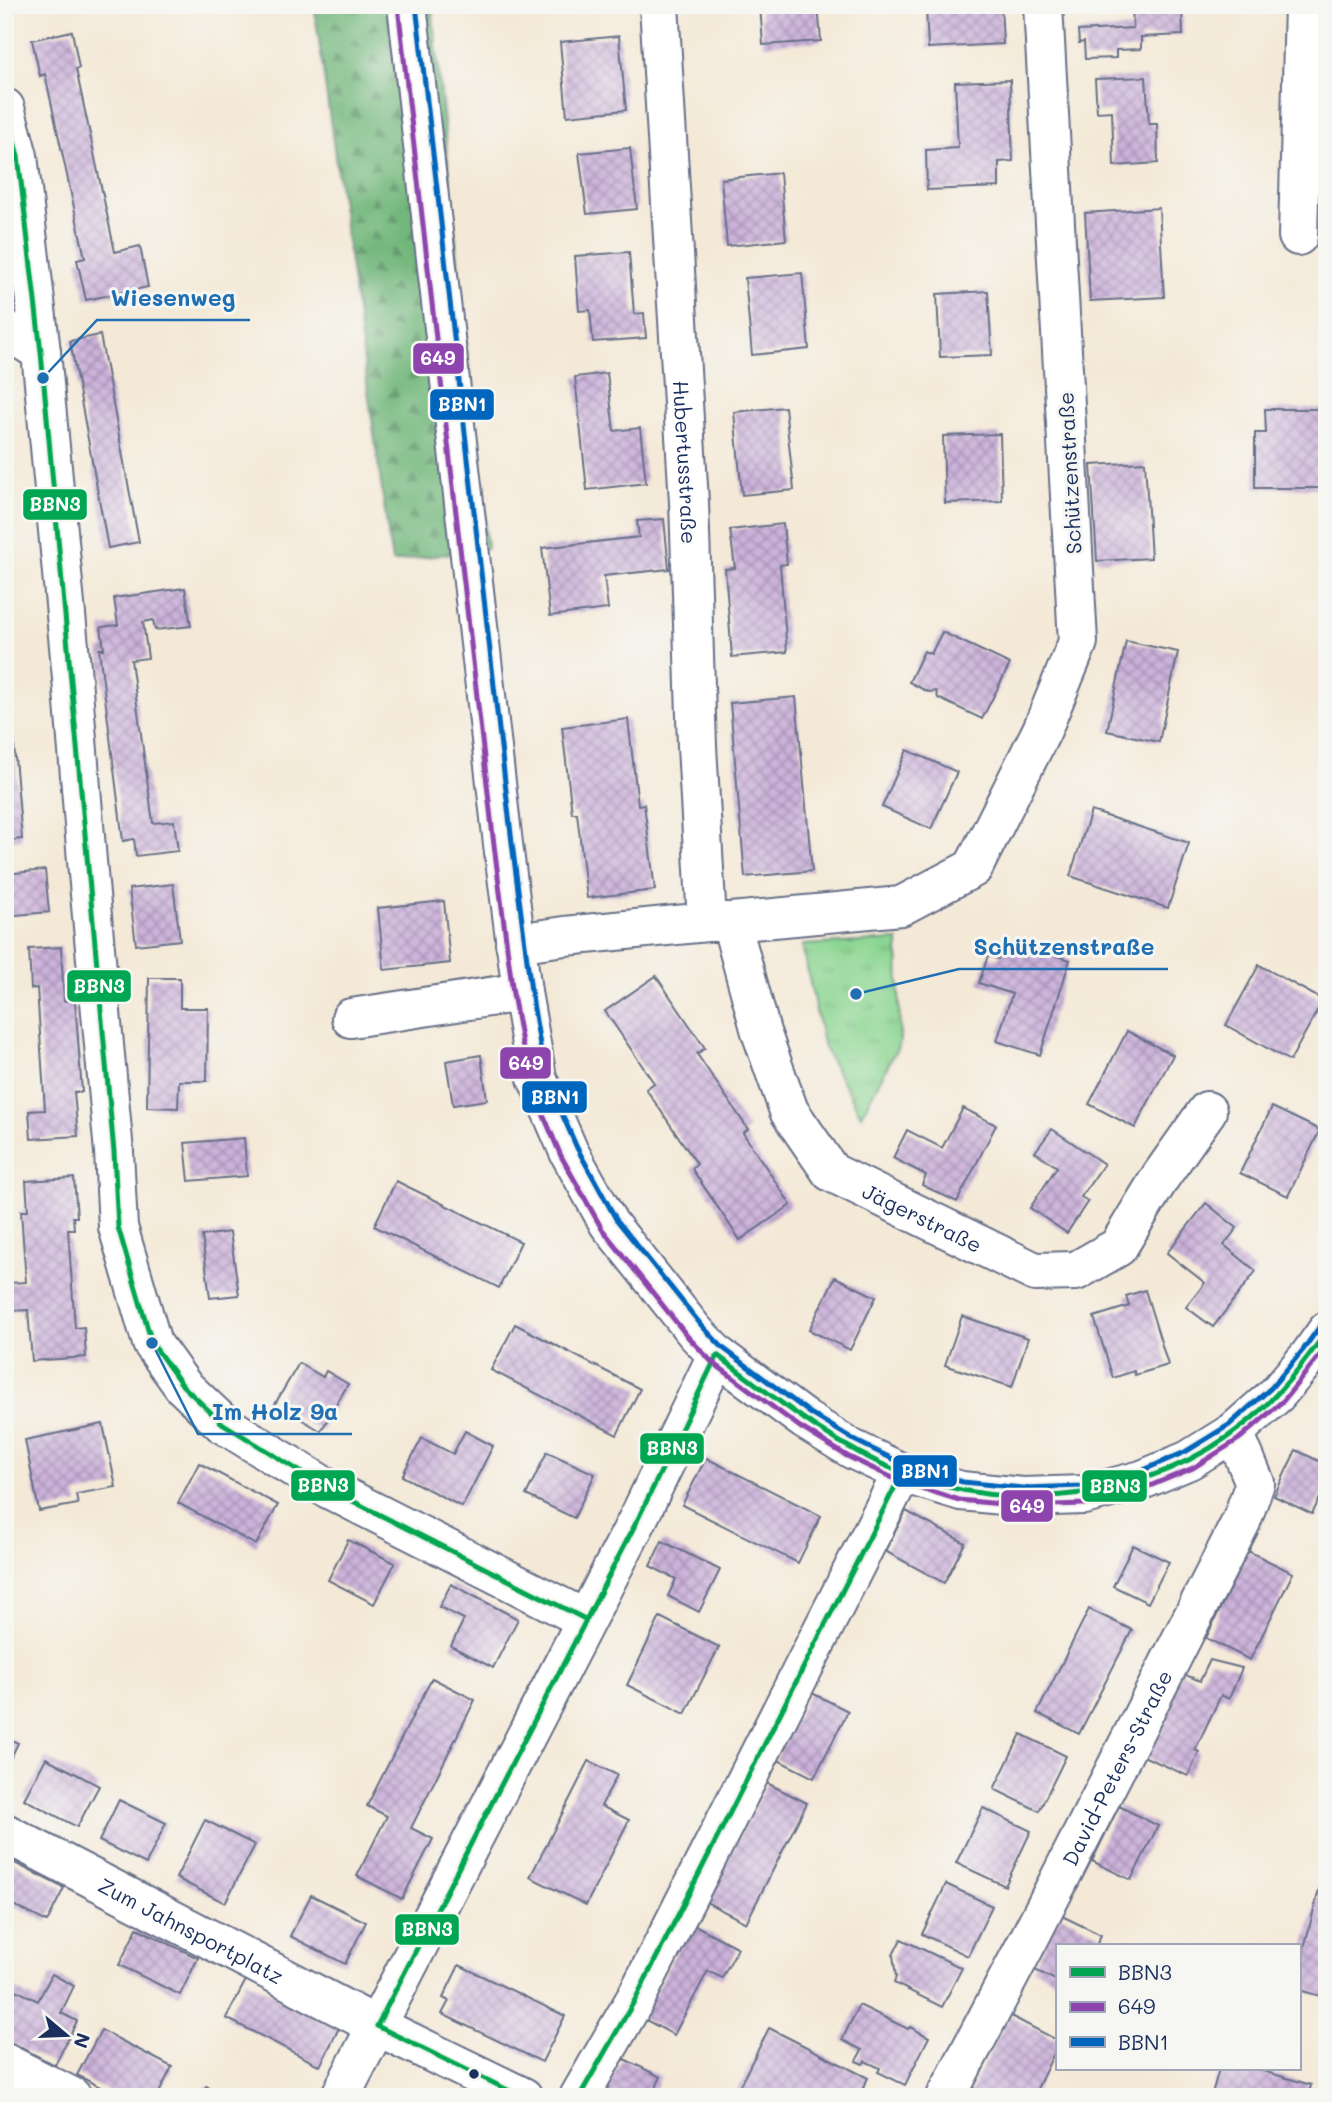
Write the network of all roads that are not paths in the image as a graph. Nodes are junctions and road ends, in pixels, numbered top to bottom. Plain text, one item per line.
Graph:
1 (407, 5) edge
2 (659, 5) edge
3 (1043, 5) edge
4 (1304, 5) edge
5 (5, 108) edge
6 (1298, 236) dead end
7 (5, 329) edge
8 (41, 352) junction
9 (719, 922) junction
10 (515, 943) junction
11 (522, 992) junction
12 (351, 1018) dead end
13 (1207, 1111) dead end
14 (1327, 1331) edge
15 (717, 1355) junction
16 (1234, 1432) junction
17 (902, 1473) junction
18 (585, 1619) junction
19 (5, 1833) edge
20 (377, 2026) junction
21 (5, 2063) edge
22 (72, 2097) edge
23 (340, 2097) edge
24 (523, 2097) edge
25 (579, 2097) edge
26 (946, 2097) edge

1 - 10 street
2 - 9 street, Hubertusstraße
3 - 9 street, Schützenstraße
4 - 6 street
5 - 8 street
7 - 8 street
8 - 18 street
9 - 10 street, Schützenstraße
9 - 13 street, Jägerstraße
10 - 11 street
11 - 12 street
11 - 15 street
14 - 16 street
15 - 17 street
15 - 18 street
16 - 17 street
16 - 26 street, David-Peters-Straße
17 - 25 street
18 - 20 street
19 - 20 street, Zum Jahnsportplatz
20 - 23 street
20 - 24 street, Zum Jahnsportplatz
21 - 22 street

